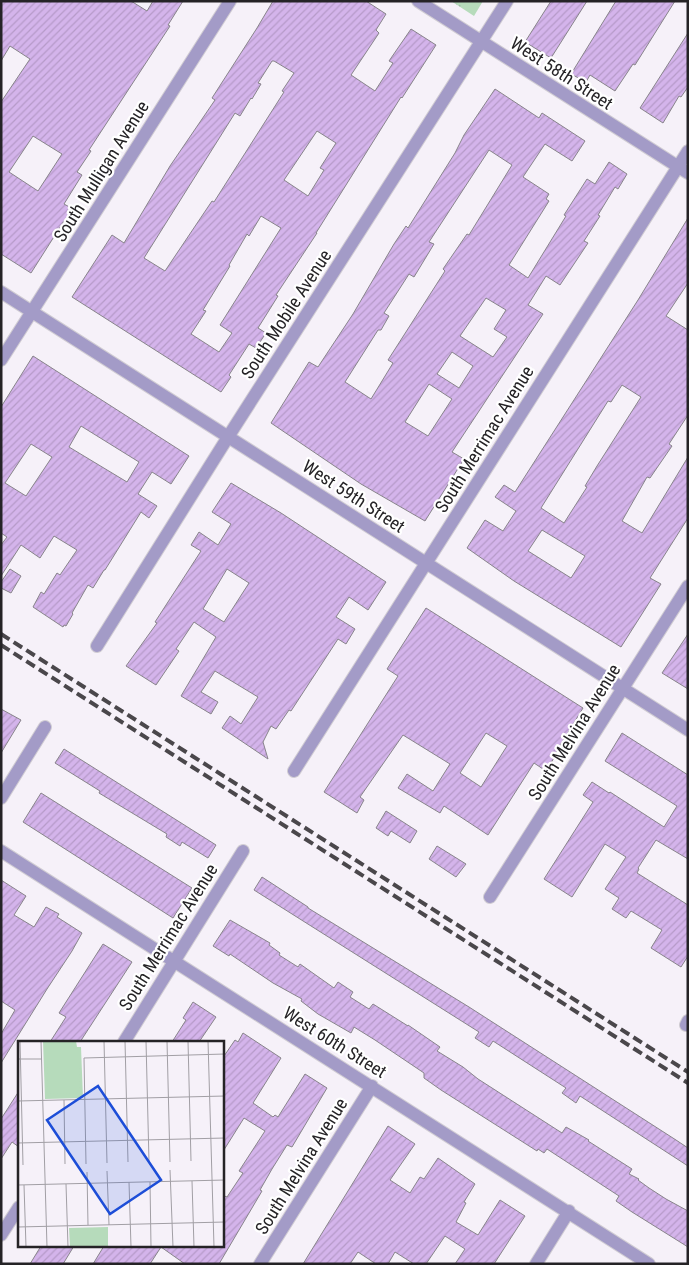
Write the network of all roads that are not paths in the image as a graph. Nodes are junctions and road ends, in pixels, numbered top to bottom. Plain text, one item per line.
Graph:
1 (230, 1) edge
2 (418, 1) edge
3 (507, 1) edge
4 (481, 42) junction
5 (688, 151) edge
6 (683, 170) edge
7 (1, 292) edge
8 (32, 312) junction
9 (1, 360) edge
10 (228, 437) junction
11 (426, 563) junction
12 (688, 586) edge
13 (97, 646) dead end
14 (623, 688) junction
15 (45, 728) dead end
16 (688, 730) edge
17 (294, 771) dead end
18 (1, 798) edge
19 (1, 851) edge
20 (243, 851) dead end
21 (490, 897) dead end
22 (175, 962) junction
23 (125, 1041) edge
24 (372, 1086) junction
25 (18, 1209) edge
26 (569, 1212) junction
27 (1, 1235) edge
28 (260, 1264) edge
29 (536, 1264) edge
30 (649, 1264) edge

1 - 8 street, South Mulligan Avenue
2 - 4 street, West 58th Street
3 - 4 street, South Mobile Avenue
4 - 6 street, West 58th Street
4 - 10 street, South Mobile Avenue
5 - 6 street, South Merrimac Avenue
6 - 11 street, South Merrimac Avenue
7 - 8 street, West 59th Street
8 - 9 street, South Mulligan Avenue
8 - 10 street, West 59th Street
10 - 11 street, West 59th Street
10 - 13 street, South Mobile Avenue
11 - 14 street, West 59th Street
11 - 17 street, South Merrimac Avenue
12 - 14 street, South Melvina Avenue
14 - 16 street, West 59th Street
14 - 21 street, South Melvina Avenue
15 - 18 street
19 - 22 street, West 60th Street
20 - 22 street, South Merrimac Avenue
22 - 23 street, South Merrimac Avenue
22 - 24 street, West 60th Street
24 - 26 street, West 60th Street
24 - 28 street, South Melvina Avenue
25 - 27 street
26 - 29 street
26 - 30 street, West 60th Street

